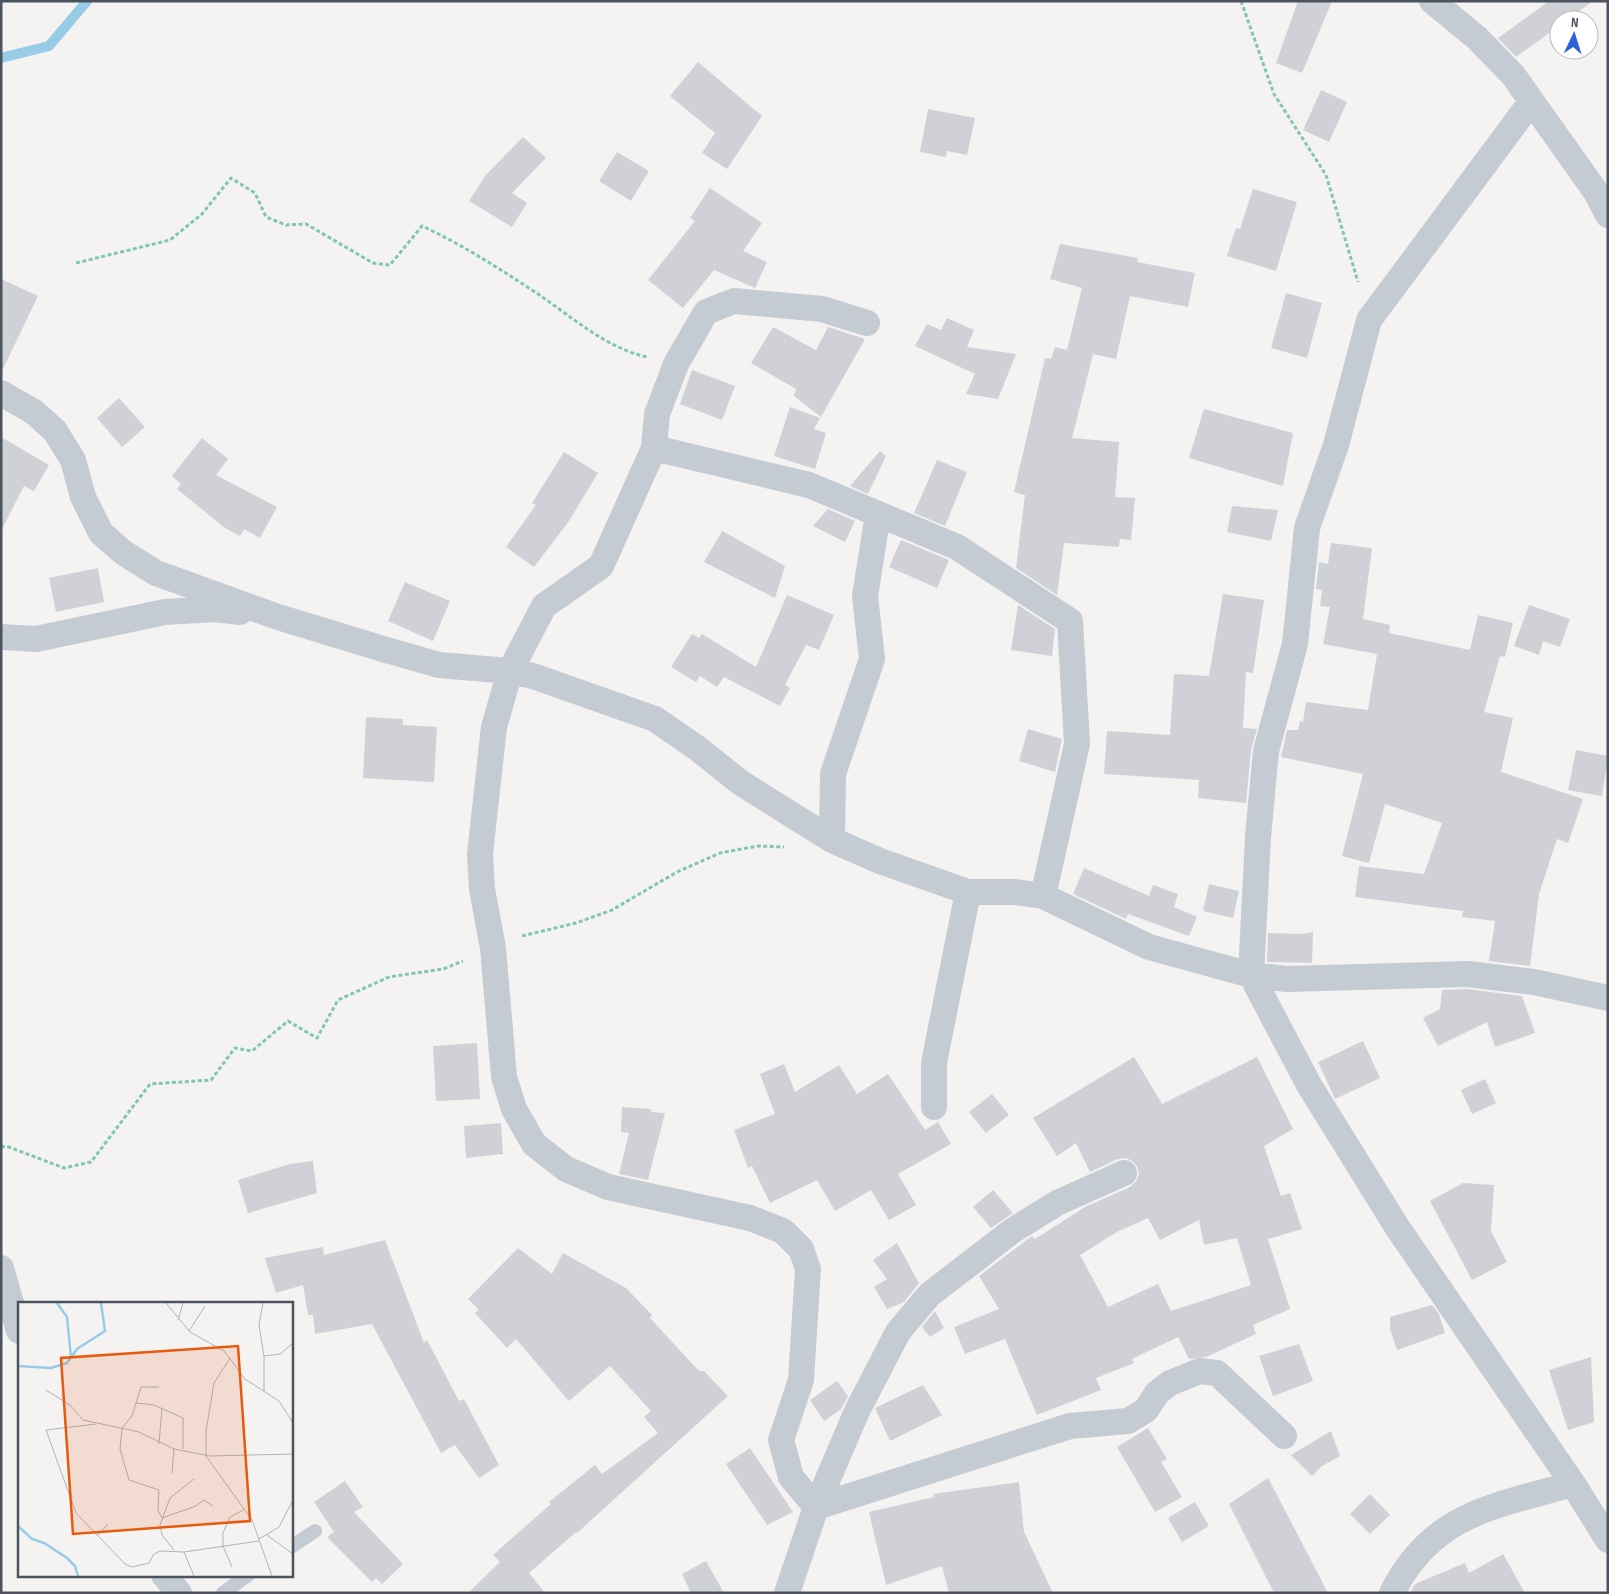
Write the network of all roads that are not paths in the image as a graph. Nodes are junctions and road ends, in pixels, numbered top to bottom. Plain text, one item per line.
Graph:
1 (1432, 1) edge
2 (1531, 102) junction
3 (1608, 215) edge
4 (867, 323) dead end
5 (1, 393) edge
6 (654, 448) junction
7 (878, 514) junction
8 (278, 617) junction
9 (1, 637) edge
10 (510, 671) junction
11 (832, 840) junction
12 (968, 892) junction
13 (1043, 896) junction
14 (1251, 974) junction
15 (1608, 998) edge
16 (934, 1107) dead end
17 (1124, 1173) dead end
18 (1, 1268) edge
19 (18, 1328) edge
20 (1284, 1436) dead end
21 (1572, 1484) junction
22 (816, 1508) junction
23 (315, 1531) dead end
24 (1608, 1540) edge
25 (292, 1546) edge
26 (165, 1576) edge
27 (247, 1576) edge
28 (179, 1593) edge
29 (223, 1593) edge
30 (787, 1593) edge
31 (1392, 1593) edge

1 - 2 street
2 - 3 street
2 - 14 street
4 - 6 street
5 - 8 street
6 - 7 street
6 - 10 street
7 - 11 street
7 - 13 street
8 - 9 street
8 - 10 street
10 - 11 street
10 - 22 street
11 - 12 street
12 - 13 street
12 - 16 street
13 - 14 street
14 - 15 street
14 - 21 street
17 - 22 street
18 - 19 street
20 - 22 street
21 - 24 street
21 - 31 street
22 - 30 street
23 - 25 lane
26 - 28 street
27 - 29 lane

